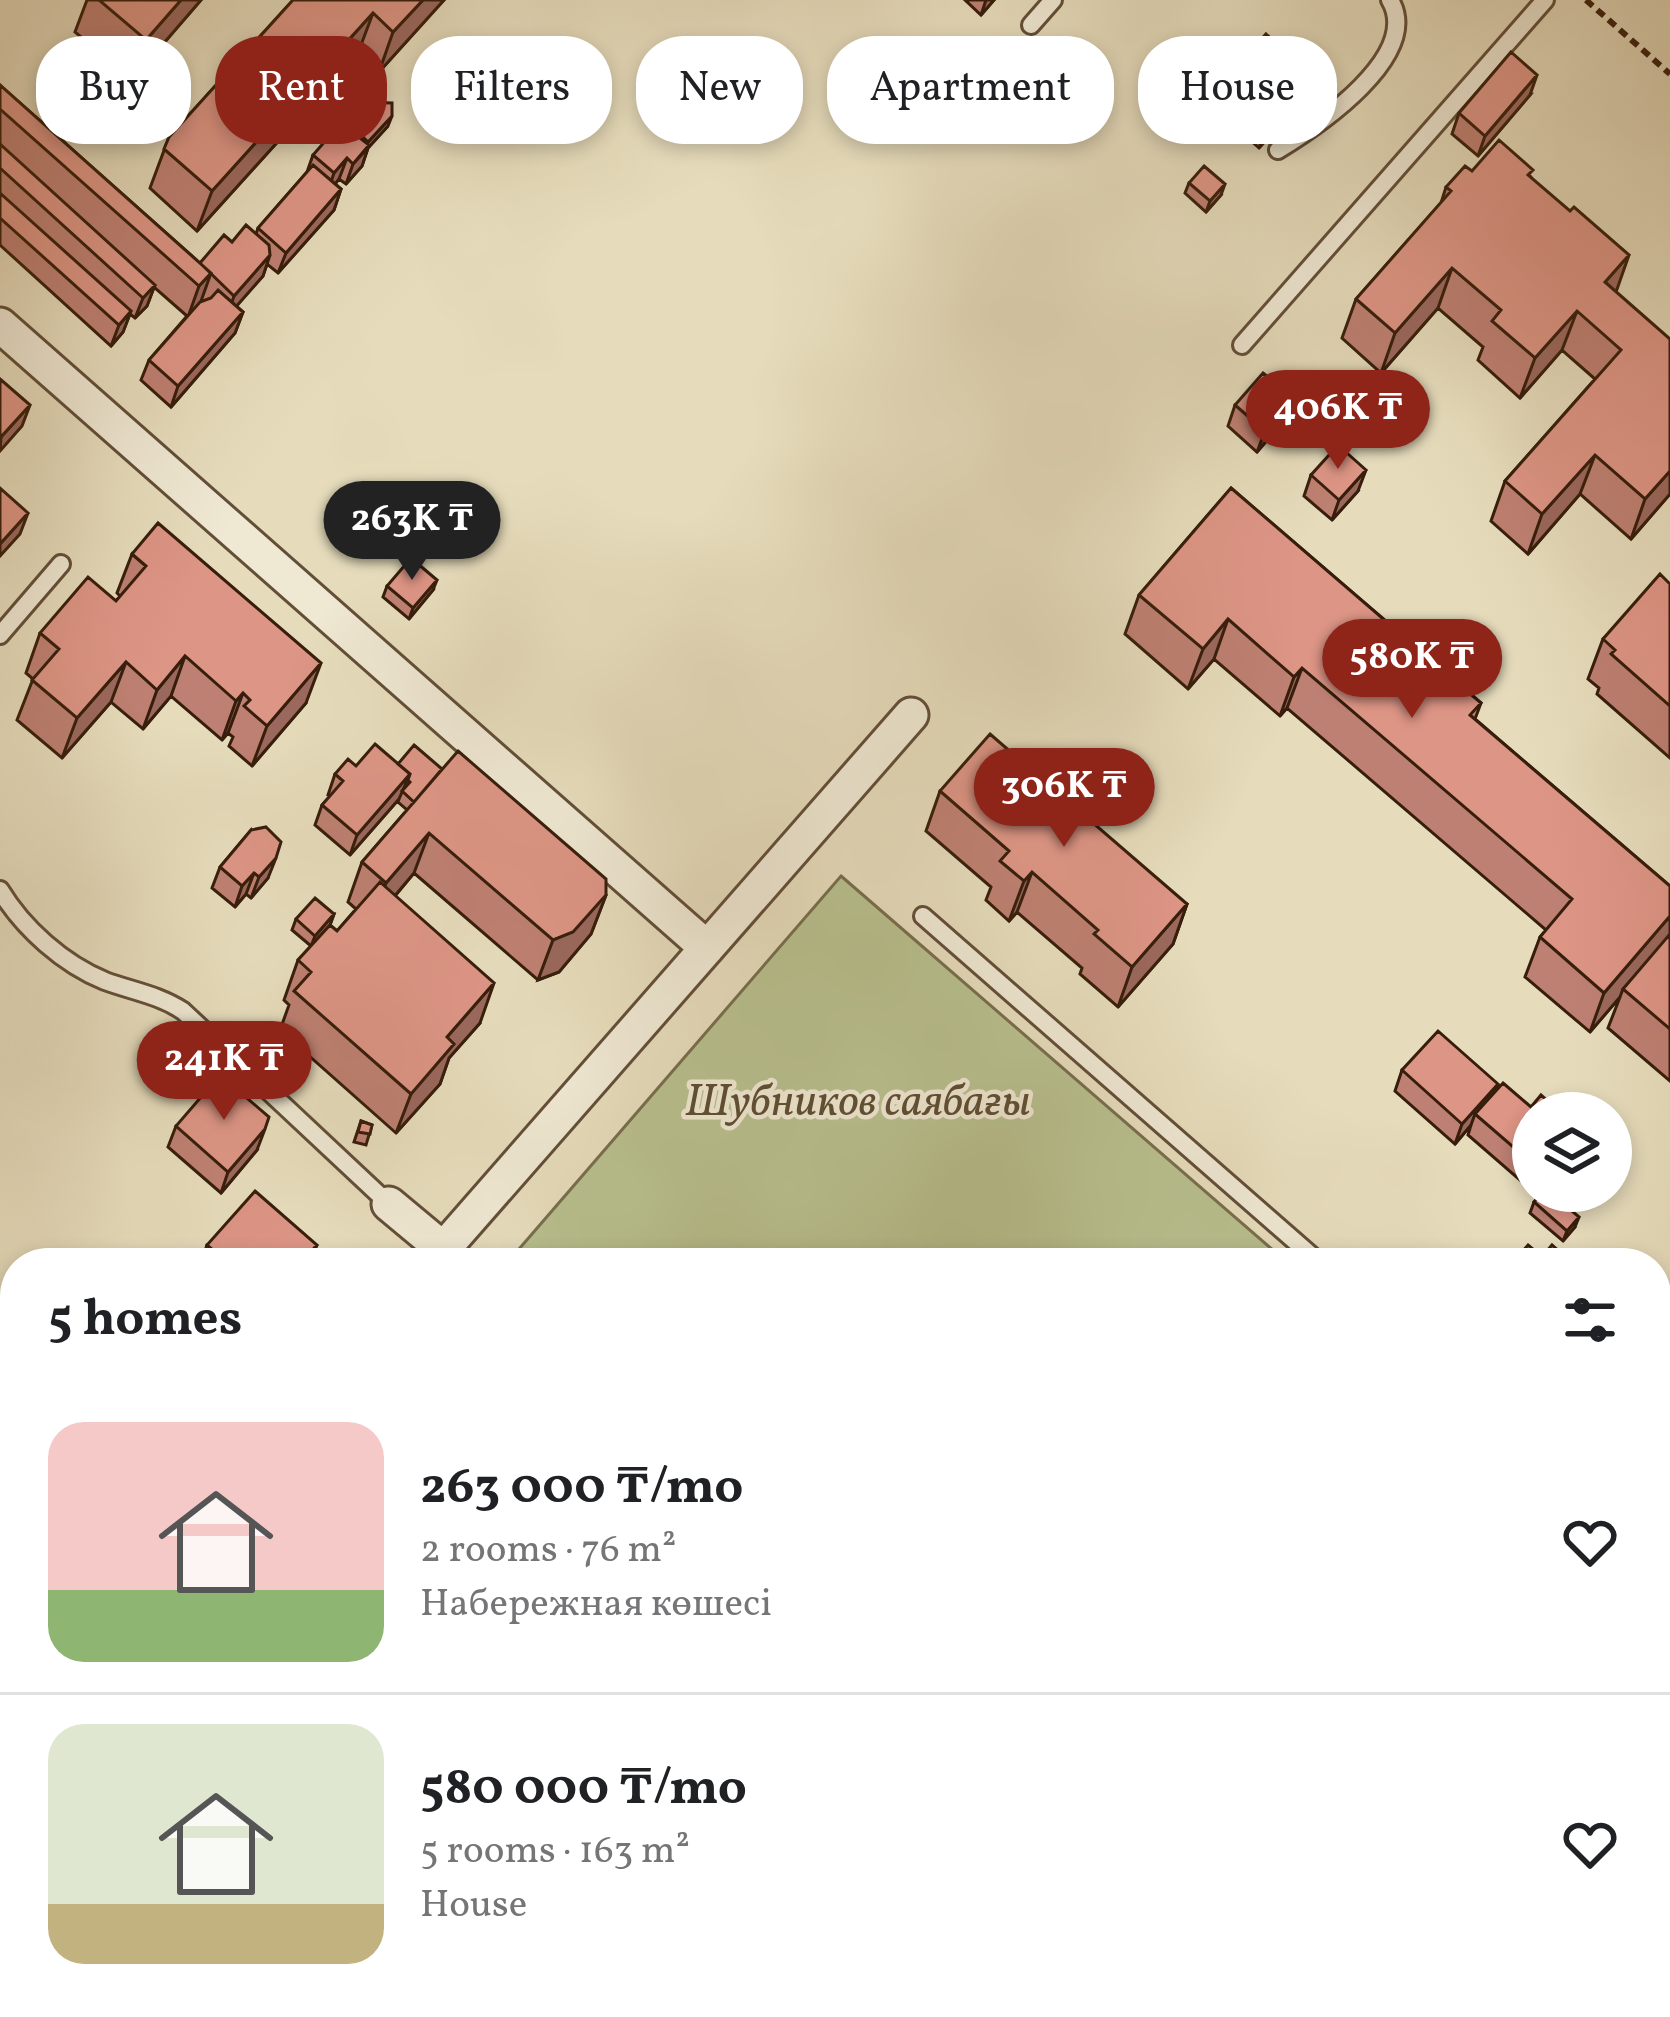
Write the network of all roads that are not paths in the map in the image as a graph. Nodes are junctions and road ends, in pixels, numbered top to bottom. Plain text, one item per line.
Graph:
1 (1053, 0) edge
2 (1390, 0) edge
3 (1545, 0) edge
4 (1031, 25) dead end
5 (1278, 150) dead end
6 (0, 325) edge
7 (1242, 345) dead end
8 (61, 564) dead end
9 (0, 635) edge
10 (910, 715) dead end
11 (0, 890) edge
12 (922, 916) dead end
13 (707, 948) junction
14 (389, 1204) joint
15 (430, 1248) edge
16 (444, 1248) edge
17 (1303, 1248) edge

1 - 4 lane
2 - 5 lane
3 - 7 lane
6 - 13 street
8 - 9 lane
10 - 13 street
11 - 14 lane
12 - 17 lane
13 - 16 street
14 - 15 street

